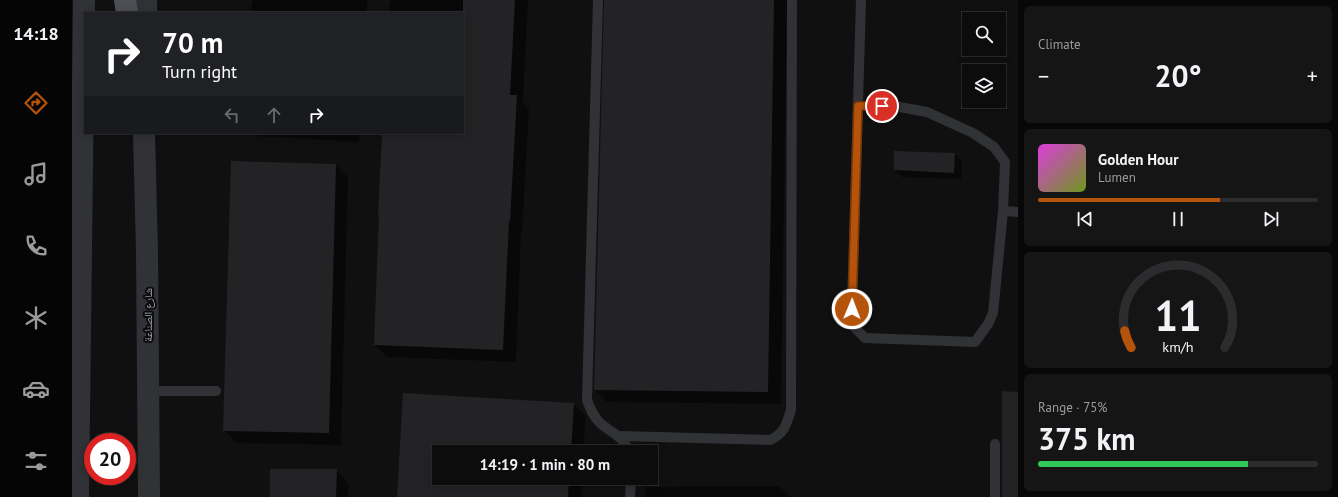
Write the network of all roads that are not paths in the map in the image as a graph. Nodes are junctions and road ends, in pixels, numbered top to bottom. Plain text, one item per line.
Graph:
1 (84, 0) edge
2 (125, 0) edge
3 (146, 0) edge
4 (598, 0) edge
5 (792, 0) edge
6 (861, 0) edge
7 (127, 12) edge
8 (146, 12) edge
9 (858, 106) junction
10 (144, 134) edge
11 (1003, 211) junction
12 (1018, 212) edge
13 (76, 315) edge
14 (148, 391) junction
15 (216, 391) dead end
16 (619, 436) junction
17 (995, 444) dead end
18 (626, 445) edge
19 (75, 461) edge
20 (631, 485) edge
21 (78, 497) edge
22 (149, 497) edge
23 (630, 497) edge
24 (995, 497) edge

1 - 13 street
2 - 7 main road
3 - 8 street
4 - 16 lane
5 - 16 lane
6 - 9 lane
9 - 11 lane
9 - 11 lane
10 - 14 street, شارع الصناعة
11 - 12 lane
13 - 19 street
14 - 15 lane
14 - 22 street, شارع الصناعة
16 - 18 lane
17 - 24 lane
19 - 21 street
20 - 23 lane

